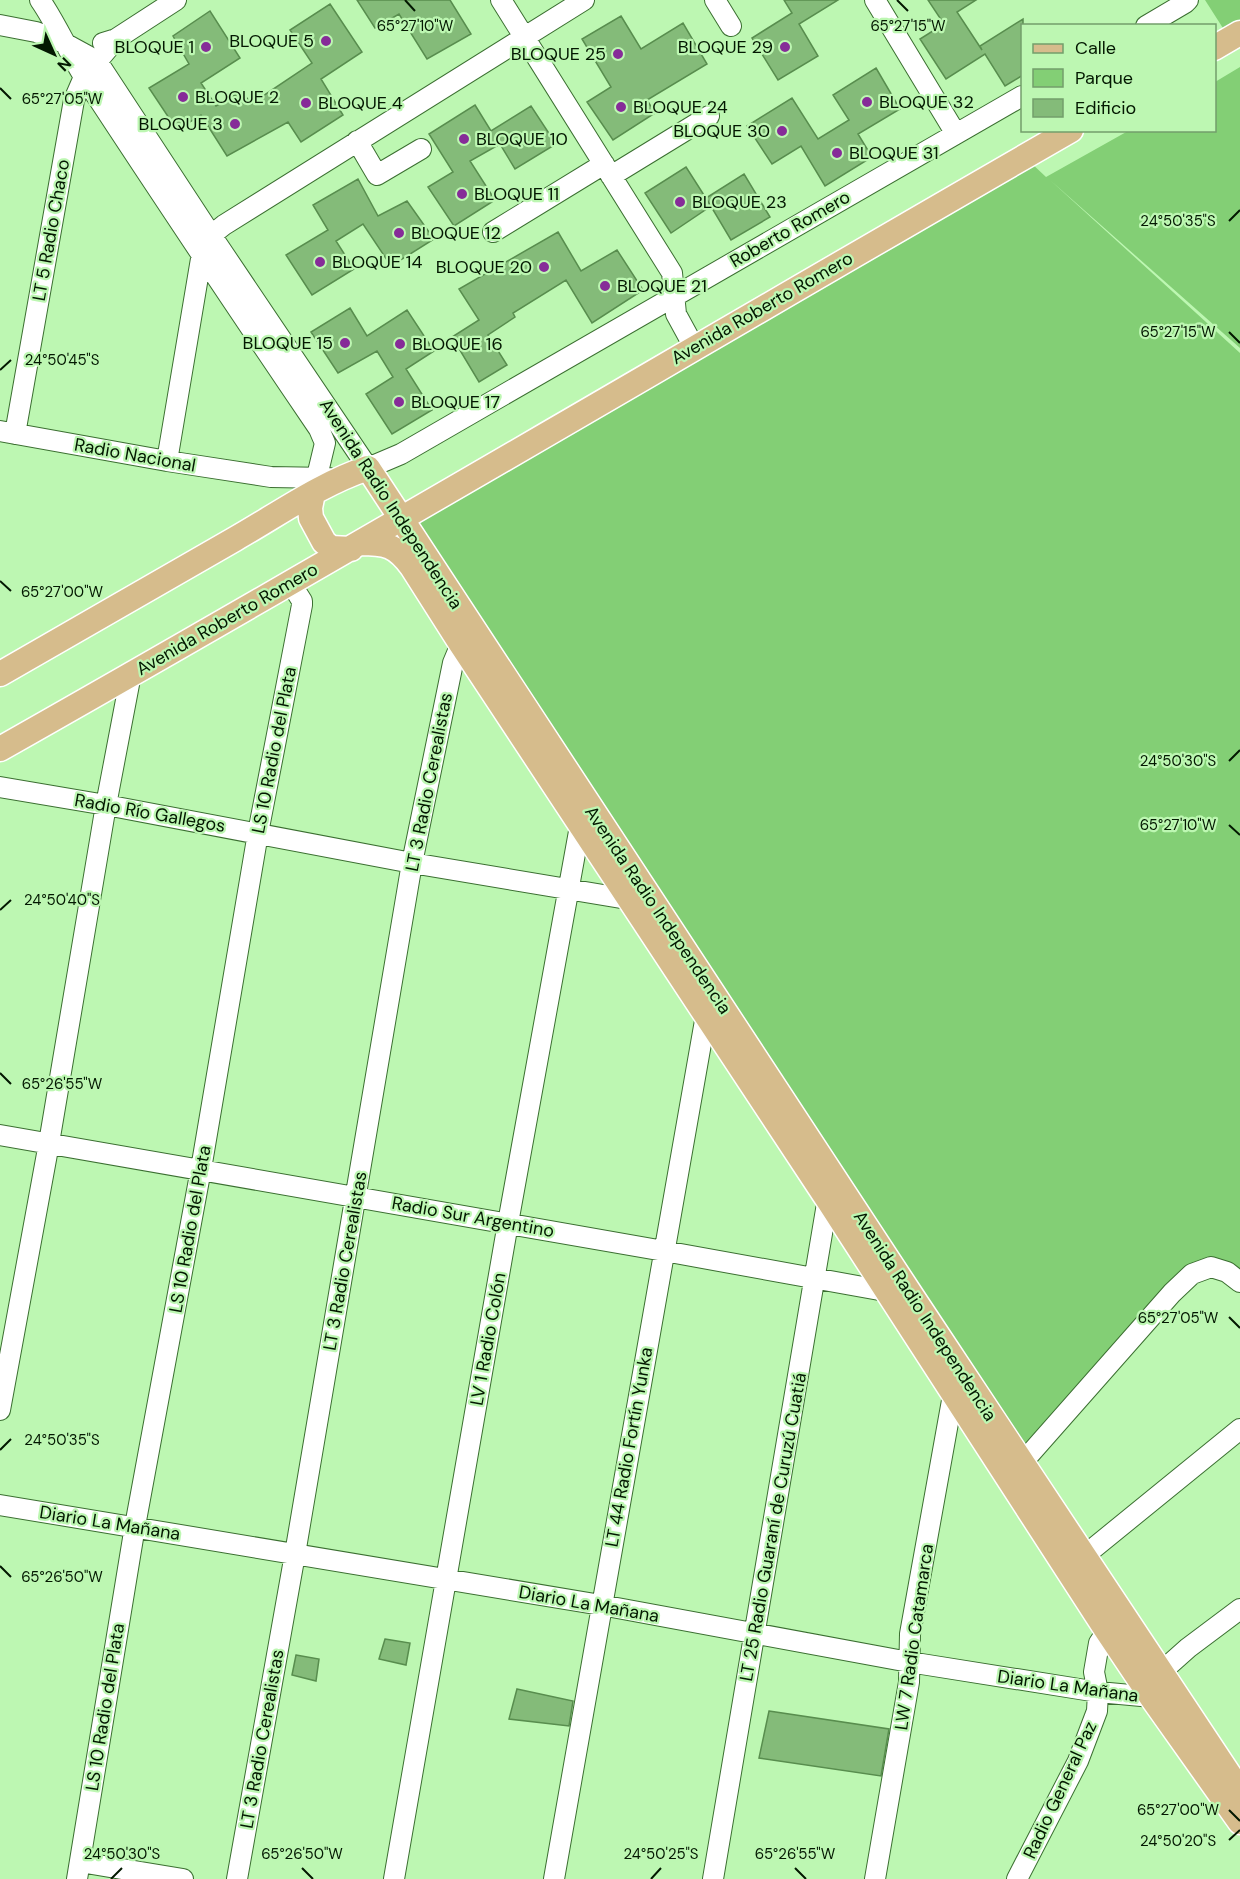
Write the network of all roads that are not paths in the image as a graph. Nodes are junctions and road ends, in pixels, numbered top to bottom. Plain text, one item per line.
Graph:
1 (40, 0) edge
2 (176, 0) edge
3 (501, 0) edge
4 (584, 0) edge
5 (715, 0) edge
6 (874, 0) edge
7 (1188, 0) edge
8 (1149, 24) edge
9 (0, 25) edge
10 (731, 26) dead end
11 (1240, 33) edge
12 (524, 36) junction
13 (116, 39) junction
14 (63, 43) junction
15 (1216, 47) edge
16 (97, 61) junction
17 (84, 77) junction
18 (1021, 97) edge
19 (709, 116) dead end
20 (1068, 132) edge
21 (956, 134) junction
22 (357, 141) junction
23 (421, 149) dead end
24 (608, 170) junction
25 (493, 232) dead end
26 (211, 235) junction
27 (201, 256) junction
28 (674, 296) junction
29 (694, 347) junction
30 (8, 432) edge
31 (167, 461) junction
32 (368, 468) junction
33 (271, 477) junction
34 (454, 489) junction
35 (384, 493) junction
36 (315, 494) junction
37 (402, 520) junction
38 (356, 546) junction
39 (290, 582) junction
40 (461, 644) junction
41 (0, 674) edge
42 (131, 674) junction
43 (0, 748) edge
44 (0, 787) edge
45 (585, 800) junction
46 (106, 805) junction
47 (580, 824) junction
48 (258, 833) junction
49 (412, 862) junction
50 (567, 889) junction
51 (629, 899) junction
52 (654, 903) junction
53 (706, 1015) junction
54 (0, 1135) edge
55 (49, 1143) junction
56 (201, 1170) junction
57 (832, 1175) junction
58 (355, 1196) junction
59 (828, 1200) junction
60 (507, 1223) junction
61 (664, 1251) junction
62 (815, 1278) junction
63 (1240, 1282) edge
64 (887, 1292) junction
65 (911, 1295) junction
66 (953, 1395) junction
67 (0, 1410) edge
68 (1240, 1429) edge
69 (1022, 1463) junction
70 (0, 1505) edge
71 (135, 1526) junction
72 (295, 1554) junction
73 (1084, 1556) junction
74 (447, 1579) junction
75 (601, 1605) junction
76 (1240, 1610) edge
77 (1107, 1631) junction
78 (755, 1633) junction
79 (909, 1662) junction
80 (1152, 1686) junction
81 (1098, 1692) junction
82 (1240, 1791) edge
83 (1240, 1822) edge
84 (79, 1870) edge
85 (183, 1879) edge
86 (237, 1879) edge
87 (394, 1879) edge
88 (554, 1879) edge
89 (713, 1879) edge
90 (875, 1879) edge
91 (1017, 1879) edge

1 - 14 street, Avenida Radio Independencia
2 - 13 street
3 - 12 street
4 - 12 street
5 - 10 street
6 - 21 street
7 - 8 street
9 - 14 street
11 - 15 main road
12 - 22 street
12 - 24 street
13 - 14 street
13 - 16 street, LT 5 Radio Chaco
14 - 16 street, Avenida Radio Independencia
14 - 17 street, Avenida Radio Independencia
16 - 17 street, LT 5 Radio Chaco
16 - 26 street, Avenida Radio Independencia
17 - 27 street, Avenida Radio Independencia
17 - 30 street, LT 5 Radio Chaco
18 - 21 street, Roberto Romero
19 - 24 street
20 - 29 main road, Avenida Roberto Romero
21 - 28 street, Roberto Romero
22 - 23 street
22 - 26 street
24 - 25 street
24 - 28 street
26 - 27 street
26 - 32 street, Avenida Radio Independencia
27 - 31 street
27 - 36 street, Avenida Radio Independencia
28 - 29 street
28 - 32 street, Roberto Romero
29 - 34 main road, Avenida Roberto Romero
30 - 31 street, Radio Nacional
31 - 33 street, Radio Nacional
32 - 35 main road, Avenida Radio Independencia
32 - 36 main road
33 - 36 street, Radio Nacional
33 - 36 street
34 - 35 main road, Avenida Roberto Romero
34 - 37 main road, Avenida Roberto Romero
35 - 37 main road, Avenida Radio Independencia
36 - 38 main road, Avenida Radio Independencia
36 - 41 main road
37 - 38 main road, Avenida Roberto Romero
37 - 45 main road, Avenida Radio Independencia
38 - 39 main road, Avenida Roberto Romero
38 - 40 main road, Avenida Radio Independencia
39 - 42 main road, Avenida Roberto Romero
39 - 48 street, LS 10 Radio del Plata
40 - 47 main road, Avenida Radio Independencia
40 - 49 street, LT 3 Radio Cerealistas
42 - 43 main road, Avenida Roberto Romero
42 - 46 street
44 - 46 street, Radio Río Gallegos
45 - 47 street, LV 1 Radio Colón
45 - 52 main road, Avenida Radio Independencia
46 - 48 street, Radio Río Gallegos
46 - 55 street
47 - 50 street, LV 1 Radio Colón
47 - 51 main road, Avenida Radio Independencia
48 - 49 street, Radio Río Gallegos
48 - 56 street, LS 10 Radio del Plata
49 - 50 street, Radio Río Gallegos
49 - 58 street, LT 3 Radio Cerealistas
50 - 51 street, Radio Río Gallegos
50 - 60 street, LV 1 Radio Colón
51 - 52 street, Radio Río Gallegos
51 - 53 main road, Avenida Radio Independencia
52 - 57 main road, Avenida Radio Independencia
53 - 59 main road, Avenida Radio Independencia
53 - 61 street, LT 44 Radio Fortín Yunka
54 - 55 street, Radio Sur Argentino
55 - 56 street, Radio Sur Argentino
55 - 67 street
56 - 58 street, Radio Sur Argentino
56 - 71 street, LS 10 Radio del Plata
57 - 59 street, LT 25 Radio Guaraní de Curuzú Cuatiá
57 - 65 main road, Avenida Radio Independencia
58 - 60 street, Radio Sur Argentino
58 - 72 street, LT 3 Radio Cerealistas
59 - 62 street, LT 25 Radio Guaraní de Curuzú Cuatiá
59 - 64 main road, Avenida Radio Independencia
60 - 61 street, Radio Sur Argentino
60 - 74 street, LV 1 Radio Colón
61 - 62 street, Radio Sur Argentino
61 - 75 street, LT 44 Radio Fortín Yunka
62 - 64 street, Radio Sur Argentino
62 - 78 street, LT 25 Radio Guaraní de Curuzú Cuatiá
63 - 69 street
64 - 65 street, Radio Sur Argentino
64 - 66 main road, Avenida Radio Independencia
65 - 69 main road, Avenida Radio Independencia
66 - 77 main road, Avenida Radio Independencia
66 - 79 street, LW 7 Radio Catamarca
68 - 73 street
69 - 73 main road, Avenida Radio Independencia
70 - 71 street, Diario La Mañana
71 - 72 street, Diario La Mañana
71 - 84 street, LS 10 Radio del Plata
72 - 74 street, Diario La Mañana
72 - 86 street, LT 3 Radio Cerealistas
73 - 80 main road, Avenida Radio Independencia
74 - 75 street, Diario La Mañana
74 - 87 street, LV 1 Radio Colón
75 - 78 street, Diario La Mañana
75 - 88 street, LT 44 Radio Fortín Yunka
76 - 80 street
77 - 80 main road, Avenida Radio Independencia
77 - 81 street, Radio General Paz
78 - 79 street, Diario La Mañana
78 - 89 street, LT 25 Radio Guaraní de Curuzú Cuatiá
79 - 81 street, Diario La Mañana
79 - 90 street, LW 7 Radio Catamarca
80 - 81 street, Diario La Mañana
80 - 82 main road, Avenida Radio Independencia
80 - 83 main road, Avenida Radio Independencia
81 - 91 street, Radio General Paz
84 - 85 street

